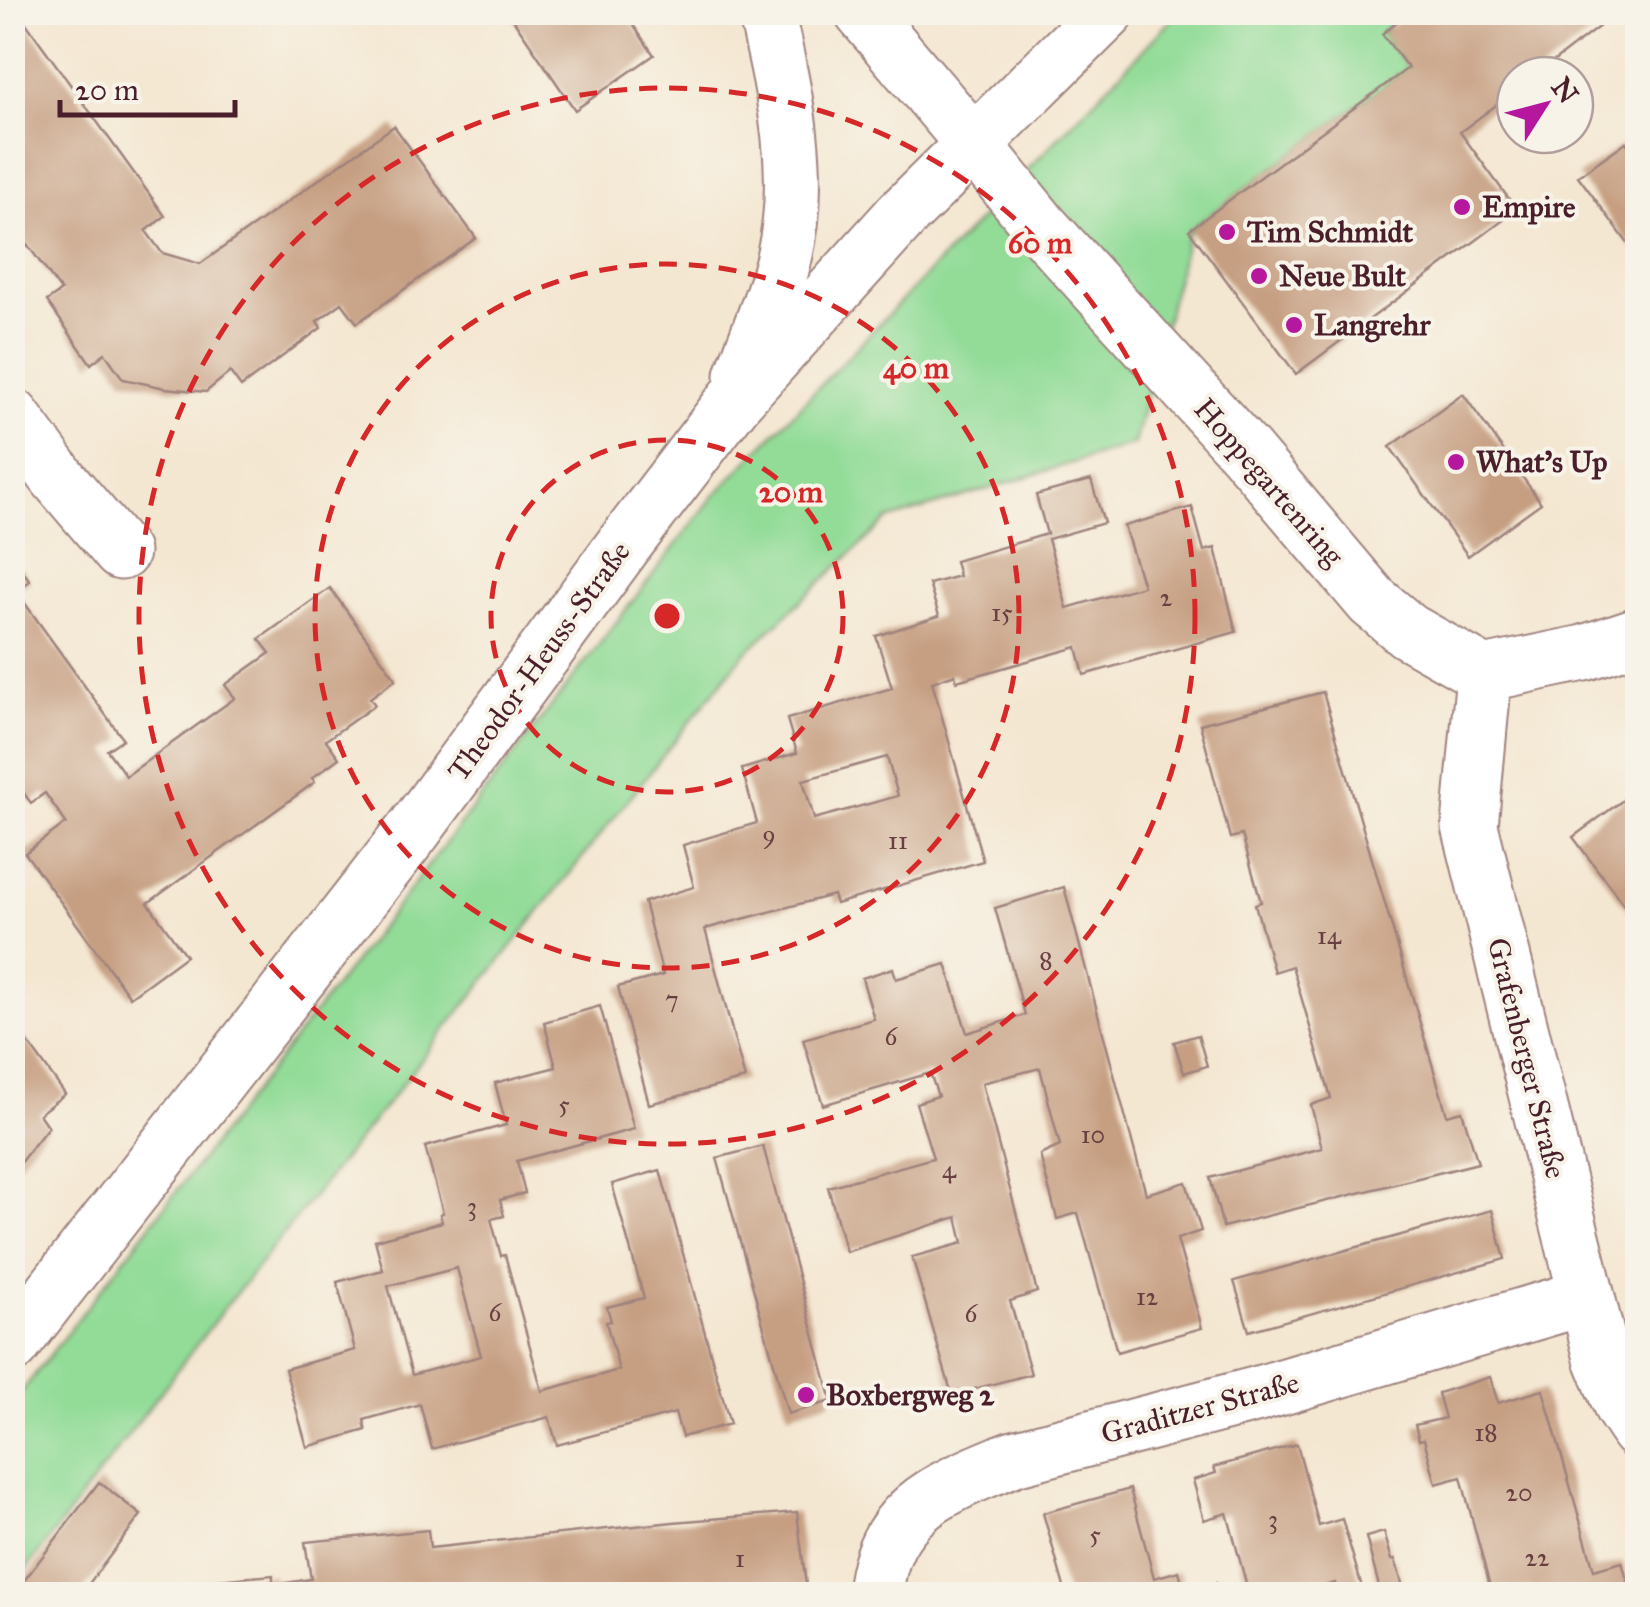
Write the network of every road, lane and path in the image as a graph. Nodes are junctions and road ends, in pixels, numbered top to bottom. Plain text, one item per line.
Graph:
1 (766, 12) edge
2 (862, 12) edge
3 (1107, 12) edge
4 (973, 142) junction
5 (734, 401) junction
6 (12, 416) edge
7 (121, 552) dead end
8 (1638, 636) edge
9 (1484, 674) junction
10 (1586, 1297) junction
11 (12, 1345) edge
12 (1638, 1431) edge
13 (875, 1594) edge

1 - 5 street
2 - 4 street, Hoppegartenring
3 - 4 street, Theodor-Heuss-Straße
4 - 5 street, Theodor-Heuss-Straße
4 - 9 street, Hoppegartenring
5 - 11 street, Theodor-Heuss-Straße
6 - 7 street
8 - 9 street
9 - 10 street, Grafenberger Straße
10 - 12 street, Grafenberger Straße
10 - 13 street, Graditzer Straße

